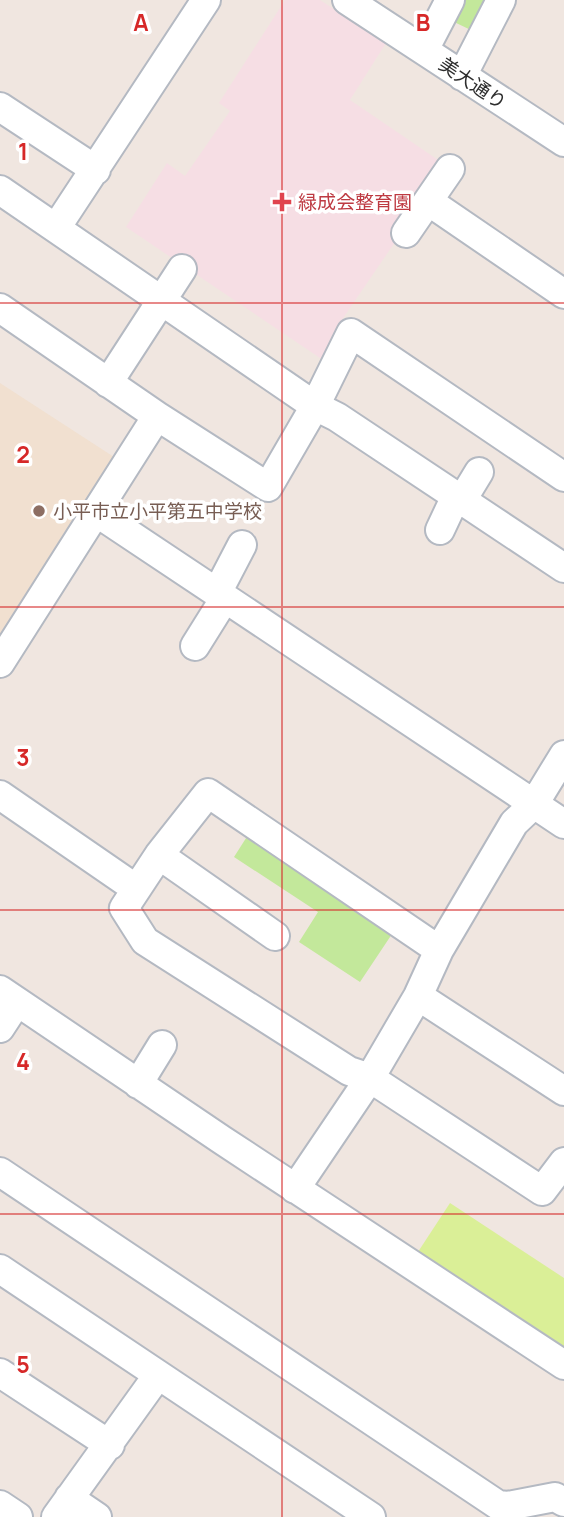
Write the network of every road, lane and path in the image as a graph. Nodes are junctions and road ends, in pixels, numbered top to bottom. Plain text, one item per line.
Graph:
1 (206, 0) edge
2 (347, 0) edge
3 (450, 0) edge
4 (501, 0) edge
5 (424, 50) junction
6 (462, 76) junction
7 (0, 107) edge
8 (564, 142) edge
9 (450, 169) dead end
10 (96, 170) junction
11 (0, 190) edge
12 (428, 201) junction
13 (56, 228) junction
14 (406, 233) dead end
15 (181, 269) dead end
16 (560, 280) edge
17 (162, 299) junction
18 (0, 308) edge
19 (108, 383) junction
20 (315, 406) junction
21 (157, 416) junction
22 (479, 472) dead end
23 (564, 477) edge
24 (459, 498) junction
25 (96, 512) junction
26 (440, 530) dead end
27 (242, 545) dead end
28 (564, 568) edge
29 (221, 596) junction
30 (195, 646) dead end
31 (0, 663) edge
32 (564, 755) edge
33 (0, 795) edge
34 (534, 804) junction
35 (564, 824) edge
36 (159, 855) junction
37 (135, 888) junction
38 (275, 936) dead end
39 (439, 950) junction
40 (9, 996) edge
41 (418, 996) junction
42 (0, 1027) edge
43 (162, 1045) dead end
44 (370, 1078) junction
45 (138, 1084) junction
46 (564, 1090) edge
47 (564, 1162) edge
48 (0, 1172) edge
49 (295, 1189) junction
50 (0, 1269) edge
51 (564, 1366) edge
52 (0, 1373) edge
53 (158, 1375) junction
54 (110, 1445) junction
55 (564, 1502) edge
56 (0, 1505) edge
57 (62, 1508) edge
58 (18, 1517) edge
59 (97, 1517) edge
60 (371, 1517) edge

1 - 10 street
2 - 5 street, 美大通り
3 - 5 street
4 - 6 street
5 - 6 street, 美大通り
6 - 8 street, 美大通り
7 - 10 street
9 - 12 street
10 - 13 street
11 - 13 street
12 - 14 street
12 - 16 street
13 - 17 street
15 - 17 street
17 - 19 street
17 - 20 street
18 - 19 street
19 - 21 street
20 - 21 street
20 - 23 street
20 - 24 street
21 - 25 street
22 - 24 street
24 - 26 street
24 - 28 street
25 - 29 street
25 - 31 street
27 - 29 street
29 - 30 street
29 - 34 street
32 - 34 street
33 - 37 street
34 - 35 street
34 - 39 street
36 - 37 street
36 - 38 street
36 - 39 street
37 - 44 street
39 - 41 street
40 - 42 street
40 - 45 street
41 - 44 street
41 - 46 street
43 - 45 street
44 - 47 street
44 - 49 street
45 - 49 street
48 - 55 street
49 - 51 street
50 - 53 street
52 - 54 street
53 - 54 street
53 - 60 street
54 - 57 street
56 - 58 street
57 - 59 street

